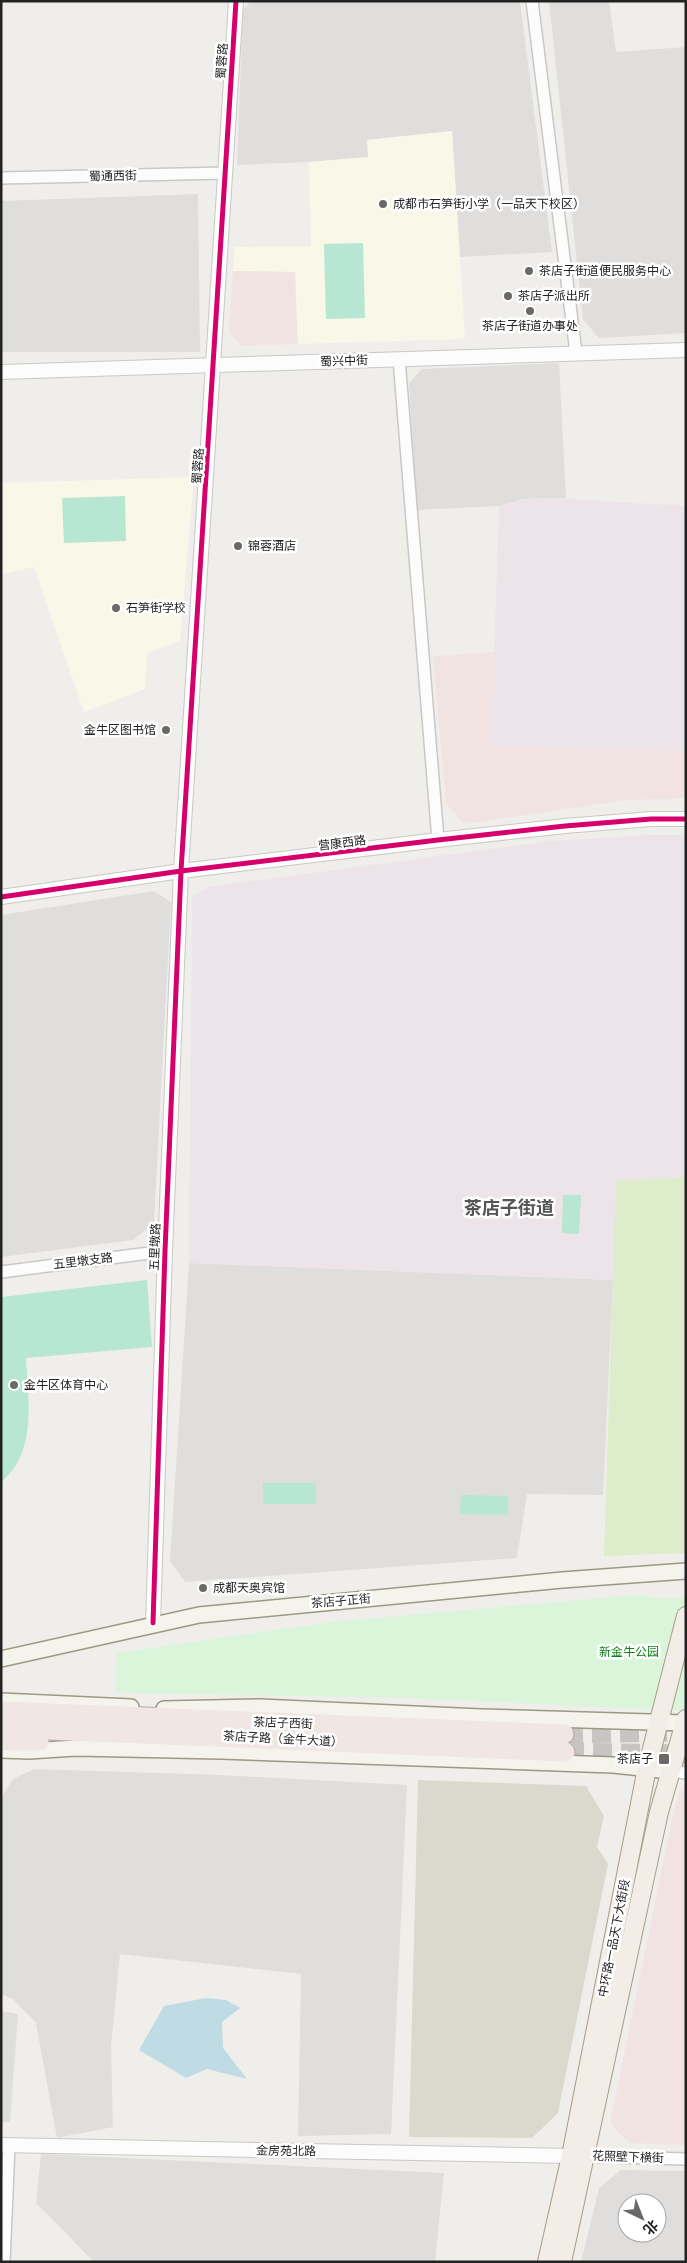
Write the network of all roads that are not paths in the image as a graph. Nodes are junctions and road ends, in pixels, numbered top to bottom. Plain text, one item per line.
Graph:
1 (236, 1) edge
2 (532, 1) edge
3 (226, 173) junction
4 (1, 178) edge
5 (686, 350) edge
6 (576, 353) junction
7 (399, 359) junction
8 (214, 366) junction
9 (1, 372) edge
10 (686, 819) edge
11 (438, 840) junction
12 (181, 871) junction
13 (1, 897) edge
14 (165, 1251) junction
15 (1, 1272) edge
16 (686, 1570) edge
17 (686, 1616) edge
18 (153, 1624) junction
19 (1, 1659) edge
20 (1, 1701) edge
21 (1, 1712) edge
22 (660, 1721) junction
23 (685, 1721) edge
24 (216, 1735) junction
25 (2, 1740) edge
26 (564, 1743) joint
27 (76, 1748) junction
28 (647, 1768) junction
29 (678, 1772) edge
30 (5, 2145) edge
31 (578, 2156) junction
32 (686, 2159) edge
33 (4, 2262) edge
34 (548, 2262) edge
35 (562, 2262) edge

1 - 3 street, 蜀蓉路
2 - 6 street
3 - 4 street, 蜀通西街
3 - 8 street, 蜀蓉路
5 - 6 street, 蜀兴中街
6 - 7 street, 蜀兴中街
7 - 8 street, 蜀兴中街
7 - 11 street
8 - 9 street, 蜀兴中街
8 - 12 street, 蜀蓉路
10 - 11 street, 营康西路
11 - 12 street, 营康西路
12 - 13 street, 营康西路
12 - 14 street, 五里墩路
14 - 15 street, 五里墩支路
14 - 18 street, 五里墩路
16 - 18 main road, 茶店子正街
17 - 22 main road, 中环路一品天下大街段
18 - 19 main road, 茶店子正街
20 - 22 main road
21 - 26 highway, 茶店子西街
22 - 23 main road
22 - 28 main road, 中环路一品天下大街段
23 - 29 main road, 中环路一品天下大街段
24 - 25 highway, 茶店子路（金牛大道）
24 - 26 highway, 茶店子路（金牛大道）
24 - 27 main road
25 - 27 main road
27 - 28 main road
28 - 29 main road
28 - 31 main road, 中环路一品天下大街段
29 - 31 main road, 中环路一品天下大街段
30 - 31 street, 金房苑北路
30 - 33 street
31 - 32 street, 花照壁下横街
31 - 34 main road, 中环路一品天下大街段
31 - 35 main road, 中环路一品天下大街段

